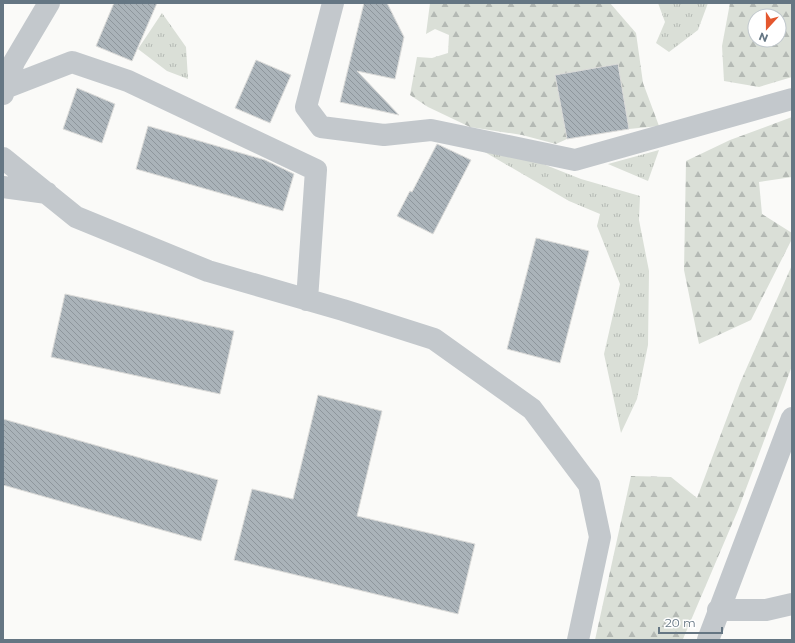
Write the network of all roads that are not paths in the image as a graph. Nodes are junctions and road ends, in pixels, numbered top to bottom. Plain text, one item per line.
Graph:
1 (49, 3) edge
2 (333, 3) edge
3 (4, 91) edge
4 (792, 99) edge
5 (3, 158) edge
6 (3, 187) edge
7 (47, 193) junction
8 (307, 300) junction
9 (792, 418) edge
10 (792, 604) edge
11 (718, 610) junction
12 (578, 640) edge
13 (708, 640) edge

1 - 3 street
2 - 4 street
3 - 8 street
5 - 7 street
6 - 7 street
7 - 8 street
8 - 12 street
9 - 11 street
10 - 11 street
11 - 13 street

